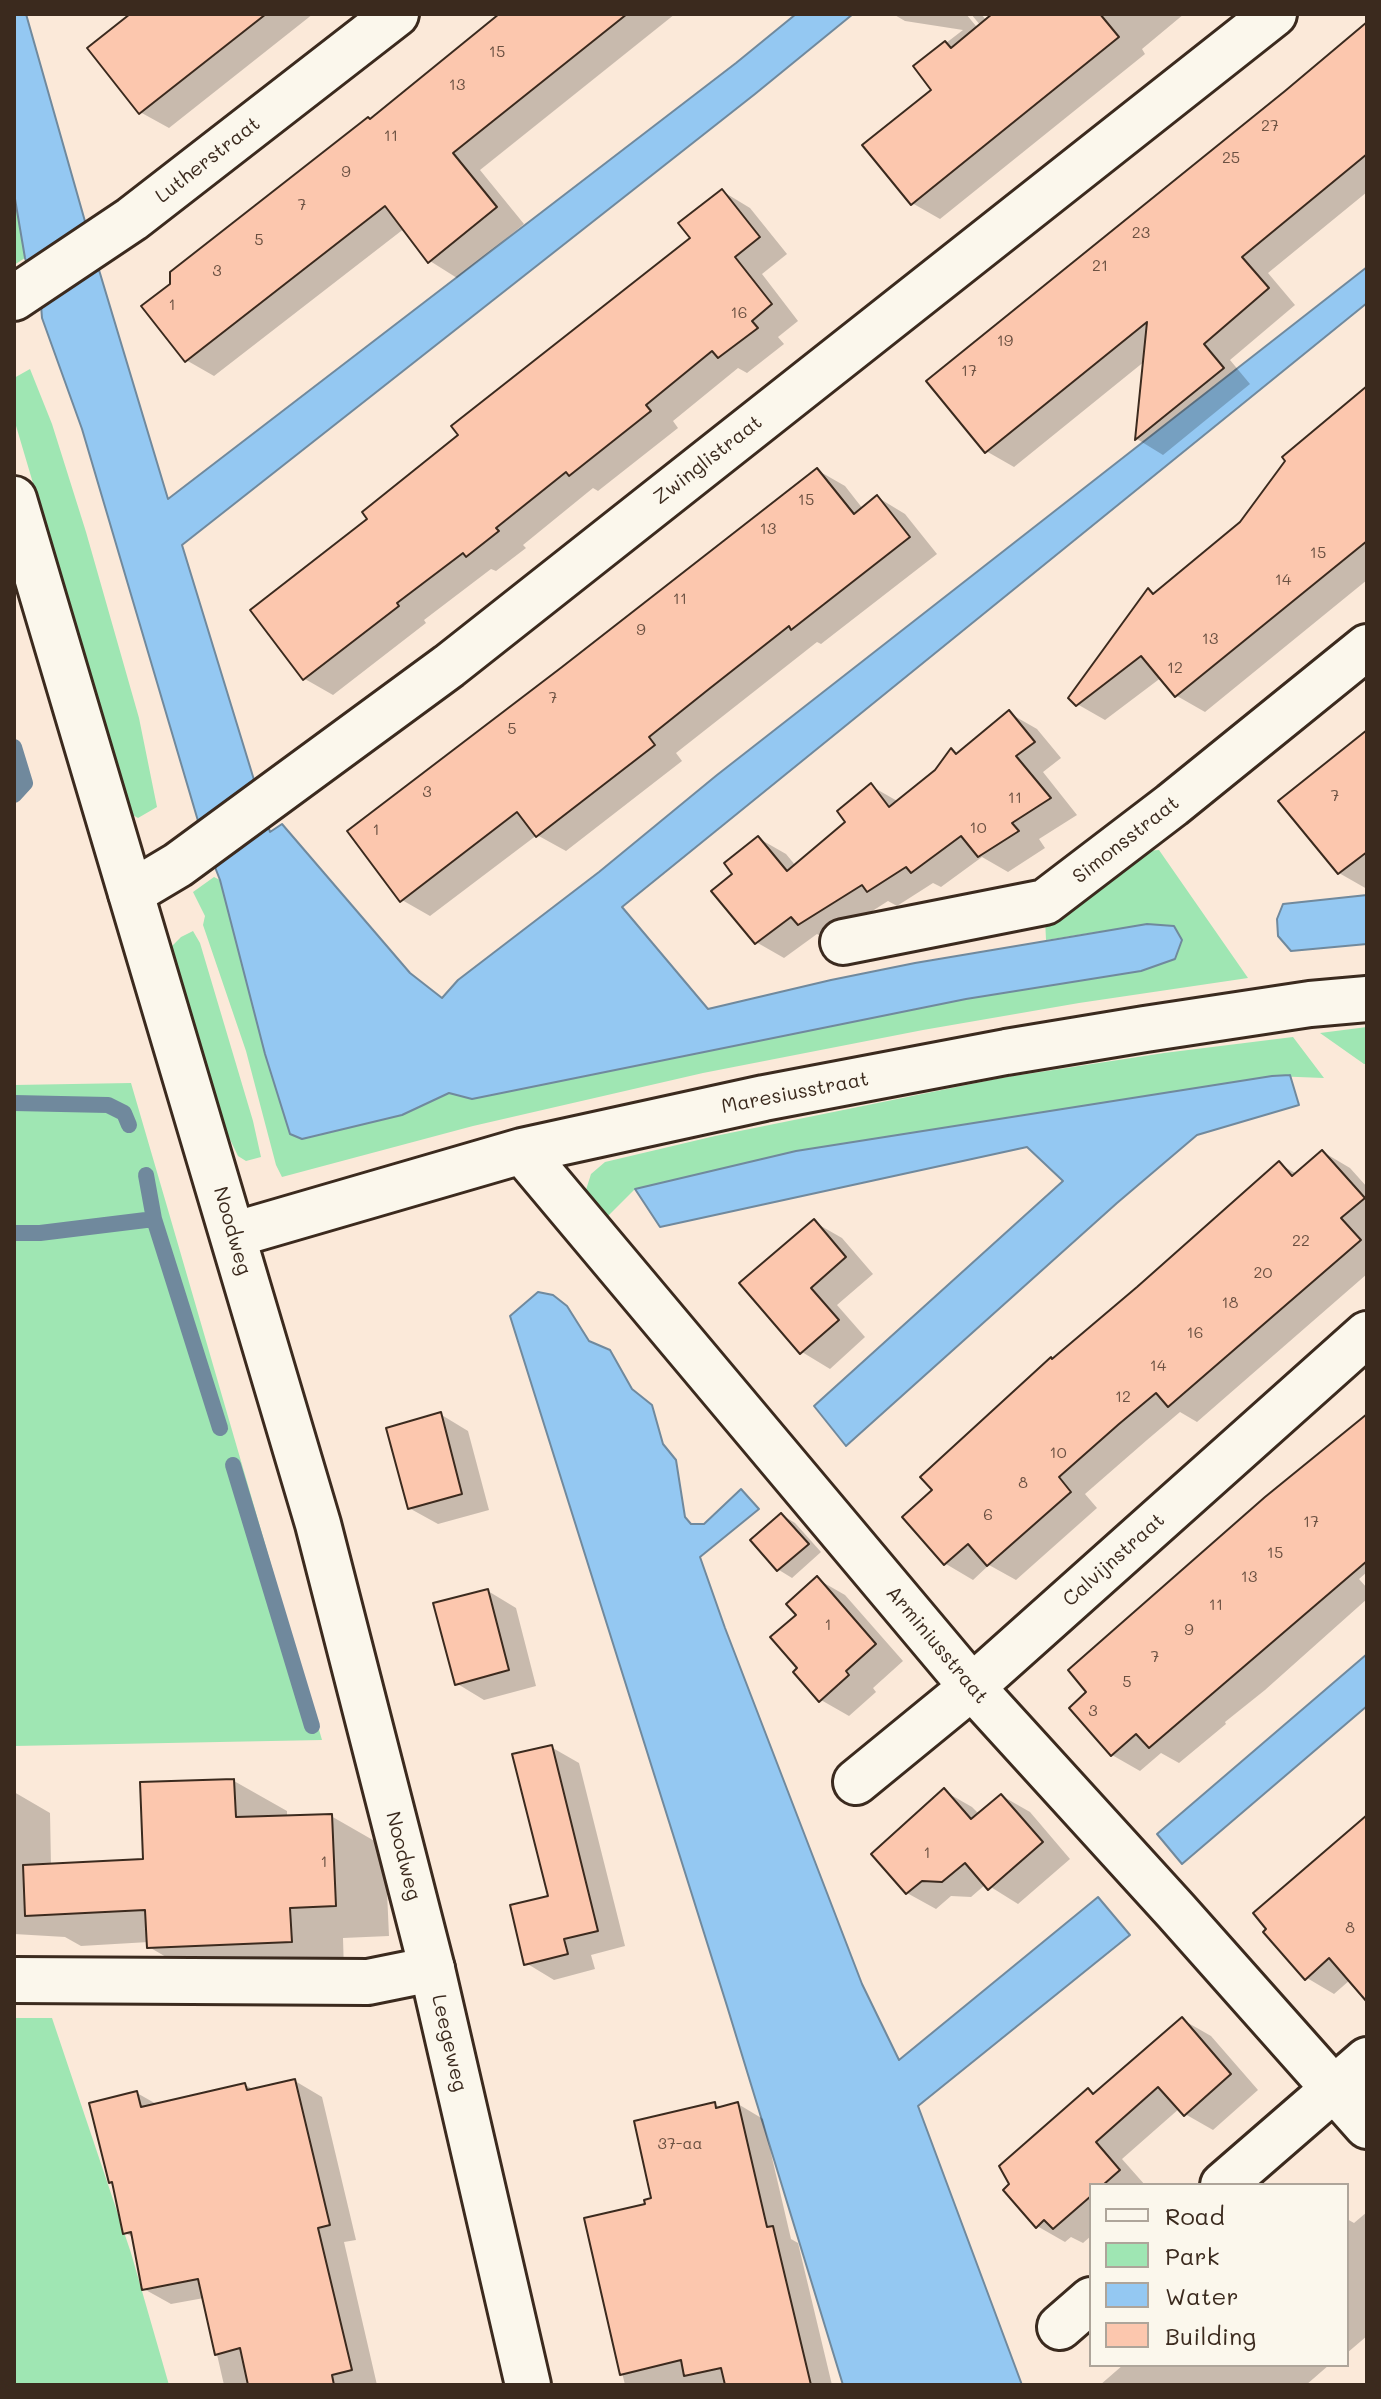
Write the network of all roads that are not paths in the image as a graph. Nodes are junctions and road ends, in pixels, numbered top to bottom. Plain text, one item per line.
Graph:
1 (396, 14) edge
2 (1274, 14) edge
3 (14, 298) edge
4 (14, 499) edge
5 (1367, 647) edge
6 (131, 893) junction
7 (843, 942) dead end
8 (1367, 999) edge
9 (522, 1151) junction
10 (233, 1235) junction
11 (1367, 1334) edge
12 (972, 1687) junction
13 (856, 1782) dead end
14 (432, 1969) junction
15 (14, 1980) edge
16 (1367, 2060) edge
17 (1334, 2088) junction
18 (1367, 2126) edge
19 (1225, 2183) edge
20 (528, 2385) edge

1 - 3 street, Lutherstraat
2 - 6 street, Zwinglistraat
4 - 6 street, Noodweg
5 - 7 street, Simonsstraat
6 - 10 street, Noodweg
8 - 9 street, Maresiusstraat
9 - 10 street, Maresiusstraat
9 - 12 street, Arminiusstraat
10 - 14 street, Noodweg
11 - 12 street, Calvijnstraat
12 - 13 street, Calvijnstraat
12 - 17 street, Arminiusstraat
14 - 15 street, Leegeweg
14 - 20 street, Leegeweg
16 - 17 street
17 - 18 street, Arminiusstraat
17 - 19 street

